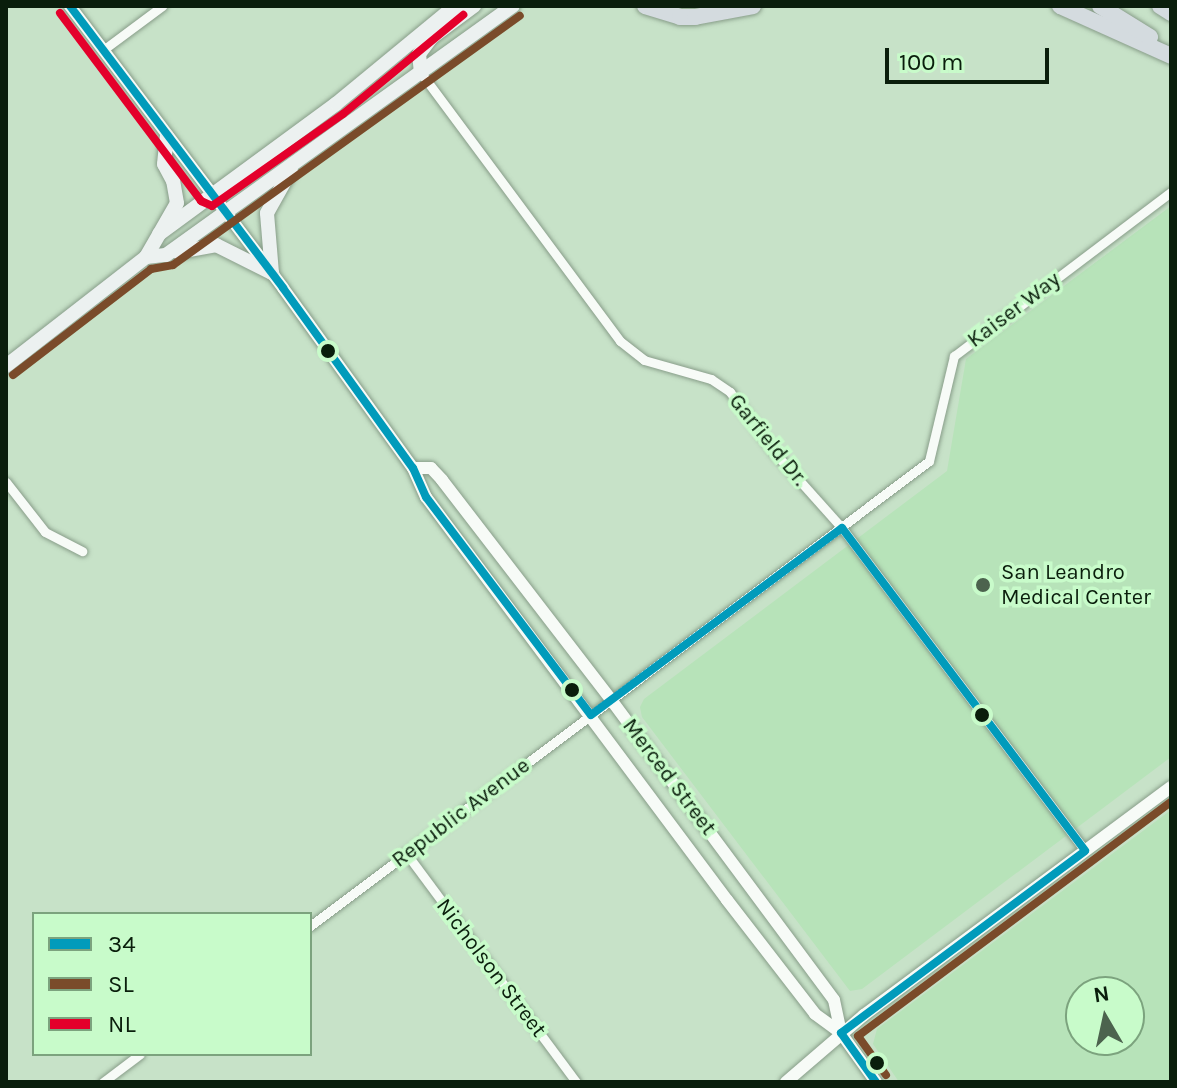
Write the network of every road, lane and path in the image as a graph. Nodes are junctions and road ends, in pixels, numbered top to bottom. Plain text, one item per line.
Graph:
1 (70, 6) edge
2 (162, 6) edge
3 (455, 6) edge
4 (474, 6) edge
5 (513, 6) edge
6 (645, 6) edge
7 (753, 6) edge
8 (1060, 6) edge
9 (1100, 6) edge
10 (1160, 6) edge
11 (1171, 13) edge
12 (103, 50) junction
13 (1171, 53) edge
14 (421, 73) junction
15 (167, 136) junction
16 (295, 162) junction
17 (1171, 192) edge
18 (211, 194) junction
19 (226, 212) junction
20 (159, 234) junction
21 (166, 255) junction
22 (146, 257) junction
23 (272, 273) junction
24 (6, 366) edge
25 (413, 468) junction
26 (6, 482) edge
27 (842, 528) junction
28 (82, 551) dead end
29 (612, 701) junction
30 (591, 715) junction
31 (1171, 787) edge
32 (1085, 851) junction
33 (406, 853) junction
34 (312, 924) edge
35 (841, 1033) junction
36 (137, 1056) edge
37 (103, 1082) edge
38 (576, 1082) edge
39 (786, 1082) edge
40 (876, 1082) edge

1 - 12 street, Merced Street
2 - 12 street
3 - 18 main road
4 - 14 main road
5 - 14 main road
6 - 7 highway
8 - 13 highway
9 - 13 highway
10 - 11 highway
12 - 15 street, Merced Street
14 - 16 main road
14 - 27 street, Garfield Dr.
15 - 18 street, Merced Street
15 - 20 main road
16 - 19 main road
16 - 23 main road
17 - 27 street, Kaiser Way
18 - 19 street, Merced Street
18 - 20 main road
19 - 21 main road
19 - 23 street, Merced Street
20 - 22 main road
21 - 22 main road
21 - 23 main road
22 - 24 main road
23 - 25 street, Merced Street
25 - 29 street, Merced Street
25 - 30 street, Merced Street
26 - 28 street
27 - 29 street, Kaiser Way
27 - 32 street, Garfield Dr.
29 - 30 street, Republic Avenue
29 - 35 street, Merced Street
30 - 33 street, Republic Avenue
30 - 35 street, Merced Street
31 - 32 street
32 - 35 street
33 - 34 street, Republic Avenue
33 - 38 street, Nicholson Street
35 - 39 street
35 - 40 street, Merced Street
36 - 37 street

